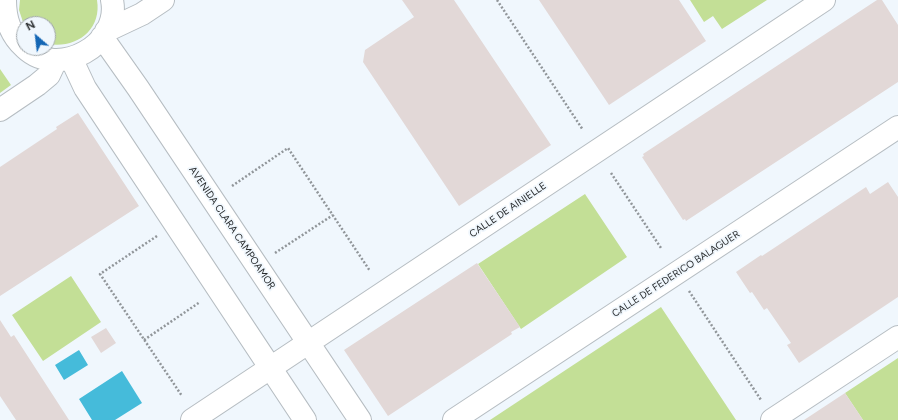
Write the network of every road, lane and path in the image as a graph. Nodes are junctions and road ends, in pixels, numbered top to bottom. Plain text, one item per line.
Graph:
1 (5, 0) edge
2 (112, 0) edge
3 (162, 0) edge
4 (496, 0) edge
5 (824, 0) edge
6 (104, 34) junction
7 (16, 40) edge
8 (39, 56) edge
9 (64, 59) junction
10 (0, 110) edge
11 (898, 127) edge
12 (583, 130) dead end
13 (611, 173) dead end
14 (230, 187) dead end
15 (333, 215) junction
16 (160, 234) dead end
17 (661, 248) dead end
18 (275, 253) dead end
19 (370, 271) dead end
20 (686, 287) dead end
21 (204, 299) dead end
22 (898, 337) edge
23 (144, 340) junction
24 (308, 342) junction
25 (270, 368) junction
26 (182, 396) dead end
27 (768, 412) edge
28 (192, 420) edge
29 (305, 420) edge
30 (360, 420) edge
31 (454, 420) edge

1 - 7 street
2 - 6 street
3 - 6 street
4 - 12 path
5 - 24 street, CALLE DE AINIELLE
6 - 9 street
6 - 24 street, AVENIDA CLARA CAMPOAMOR
8 - 9 street
9 - 10 street
9 - 25 street
11 - 31 street, CALLE DE FEDERICO BALAGUER
13 - 17 path
14 - 15 path
15 - 18 path
15 - 19 path
16 - 23 path
20 - 27 path
21 - 23 path
22 - 27 street
23 - 26 path
24 - 25 street, CALLE DE AINIELLE
24 - 30 street, AVENIDA CLARA CAMPOAMOR
25 - 28 street, CALLE DE AINIELLE
25 - 29 street

